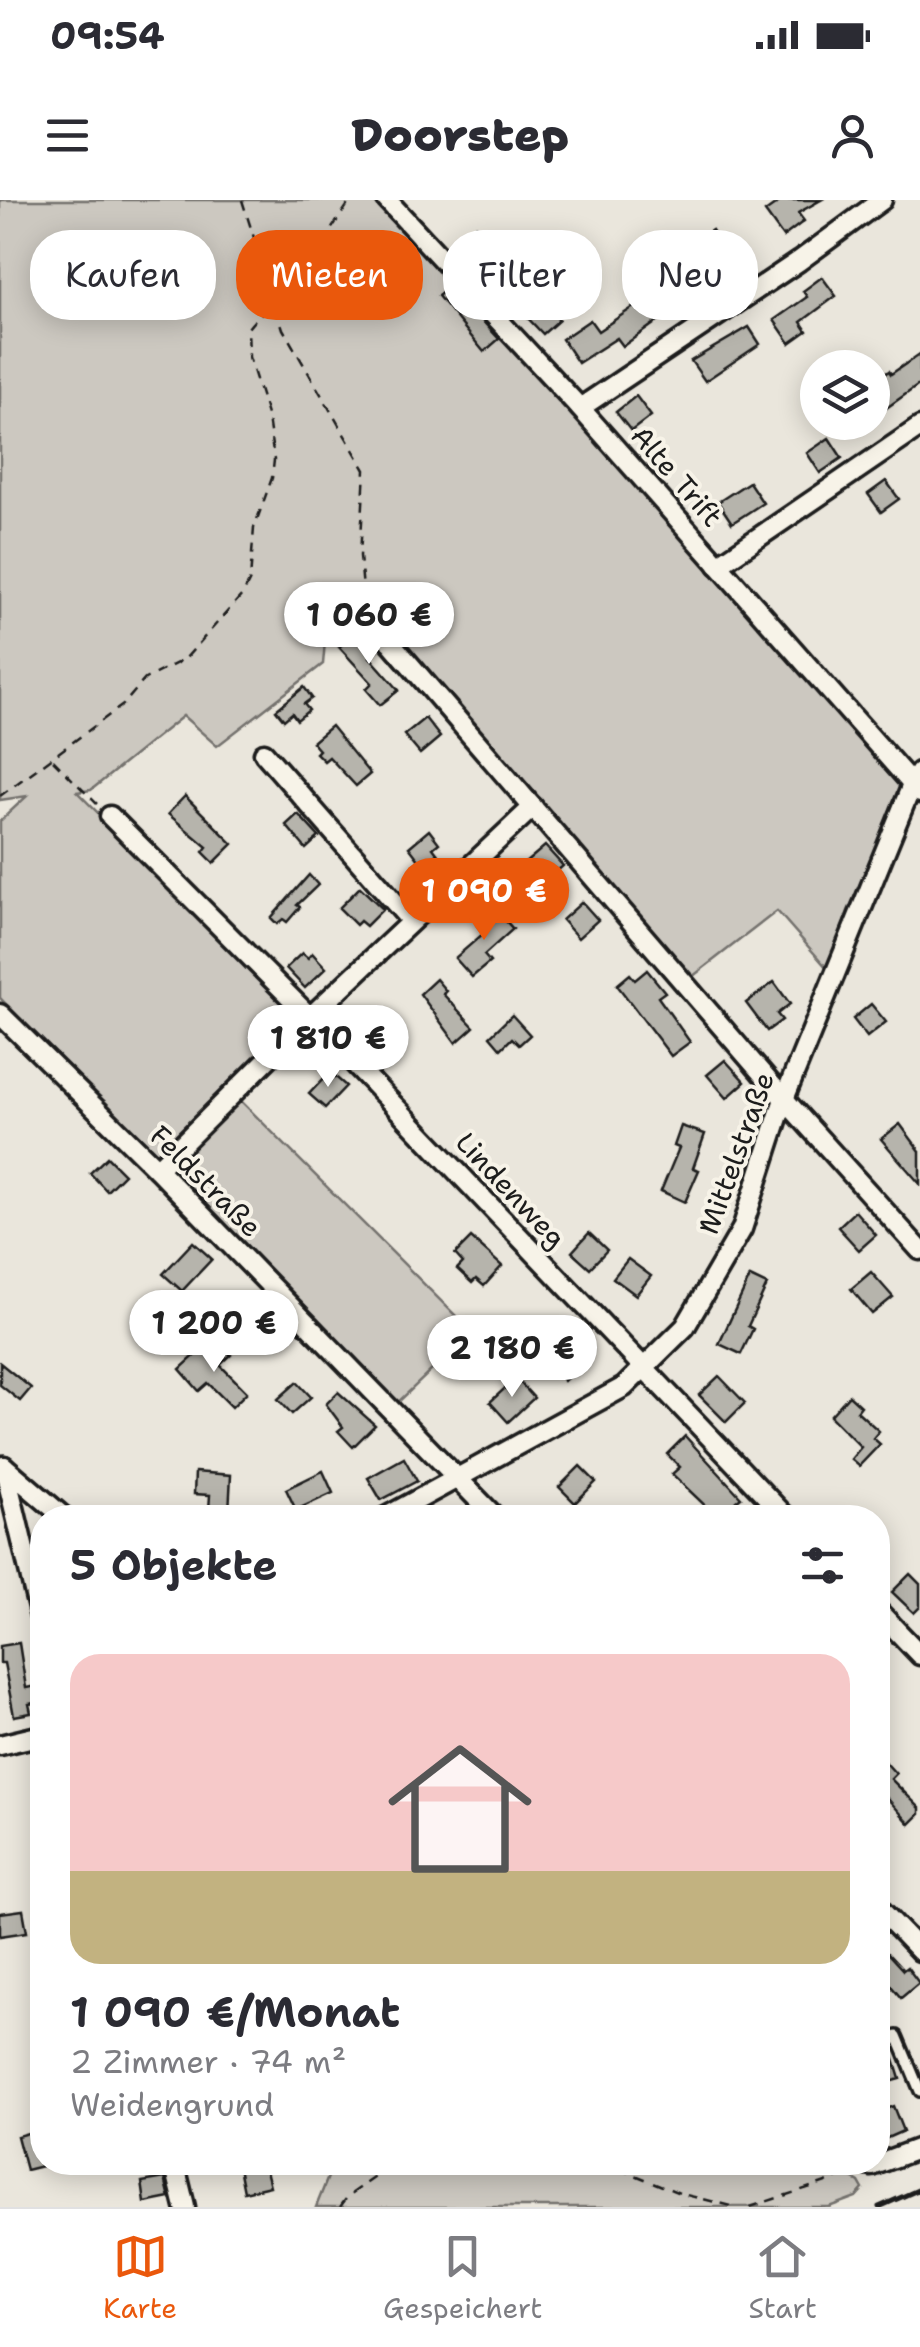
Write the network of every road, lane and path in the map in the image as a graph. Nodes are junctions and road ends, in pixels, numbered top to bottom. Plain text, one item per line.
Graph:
1 (242, 200) edge
2 (351, 200) edge
3 (388, 200) edge
4 (882, 200) edge
5 (252, 230) edge
6 (331, 230) edge
7 (254, 320) edge
8 (280, 320) edge
9 (580, 408) junction
10 (920, 427) edge
11 (718, 565) junction
12 (368, 616) joint
13 (264, 753) dead end
14 (52, 759) junction
15 (917, 784) edge
16 (0, 796) edge
17 (533, 808) junction
18 (110, 816) joint
19 (411, 921) junction
20 (0, 1014) edge
21 (310, 1017) junction
22 (784, 1099) junction
23 (157, 1169) junction
24 (920, 1250) edge
25 (643, 1370) junction
26 (2, 1464) edge
27 (457, 1477) junction
28 (50, 1505) edge
29 (407, 1505) edge
30 (484, 1505) edge
31 (773, 1505) edge
32 (30, 1577) edge
33 (890, 1623) edge
34 (920, 1654) edge
35 (30, 1738) edge
36 (0, 1745) edge
37 (890, 1920) edge
38 (920, 1951) edge
39 (897, 2036) dead end
40 (920, 2091) edge
41 (920, 2148) edge
42 (890, 2157) edge
43 (177, 2175) edge
44 (378, 2175) edge
45 (636, 2175) edge
46 (835, 2175) edge
47 (186, 2207) edge
48 (340, 2207) edge
49 (736, 2207) edge
50 (750, 2207) edge

1 - 5 path
2 - 6 path
3 - 9 street, Alte Trift
4 - 9 street
7 - 14 path
8 - 12 path
9 - 11 street, Alte Trift
10 - 11 street
11 - 15 street, Alte Trift
12 - 17 street
13 - 19 street
14 - 16 path
14 - 18 path
15 - 22 street, Mittelstraße
17 - 19 street
17 - 22 street
18 - 21 street, Lindenweg
19 - 21 street
20 - 23 street, Feldstraße
21 - 23 street
21 - 25 street, Lindenweg
22 - 24 street
22 - 25 street, Mittelstraße
23 - 27 street, Feldstraße
25 - 27 street, Mittelstraße
25 - 31 street, Lindenweg
26 - 28 street
26 - 32 street
27 - 29 street, Mittelstraße
27 - 30 street, Feldstraße
33 - 34 street
35 - 36 street
37 - 38 street
39 - 40 lane
41 - 42 street
43 - 47 street
44 - 48 path
45 - 49 path
46 - 50 path

